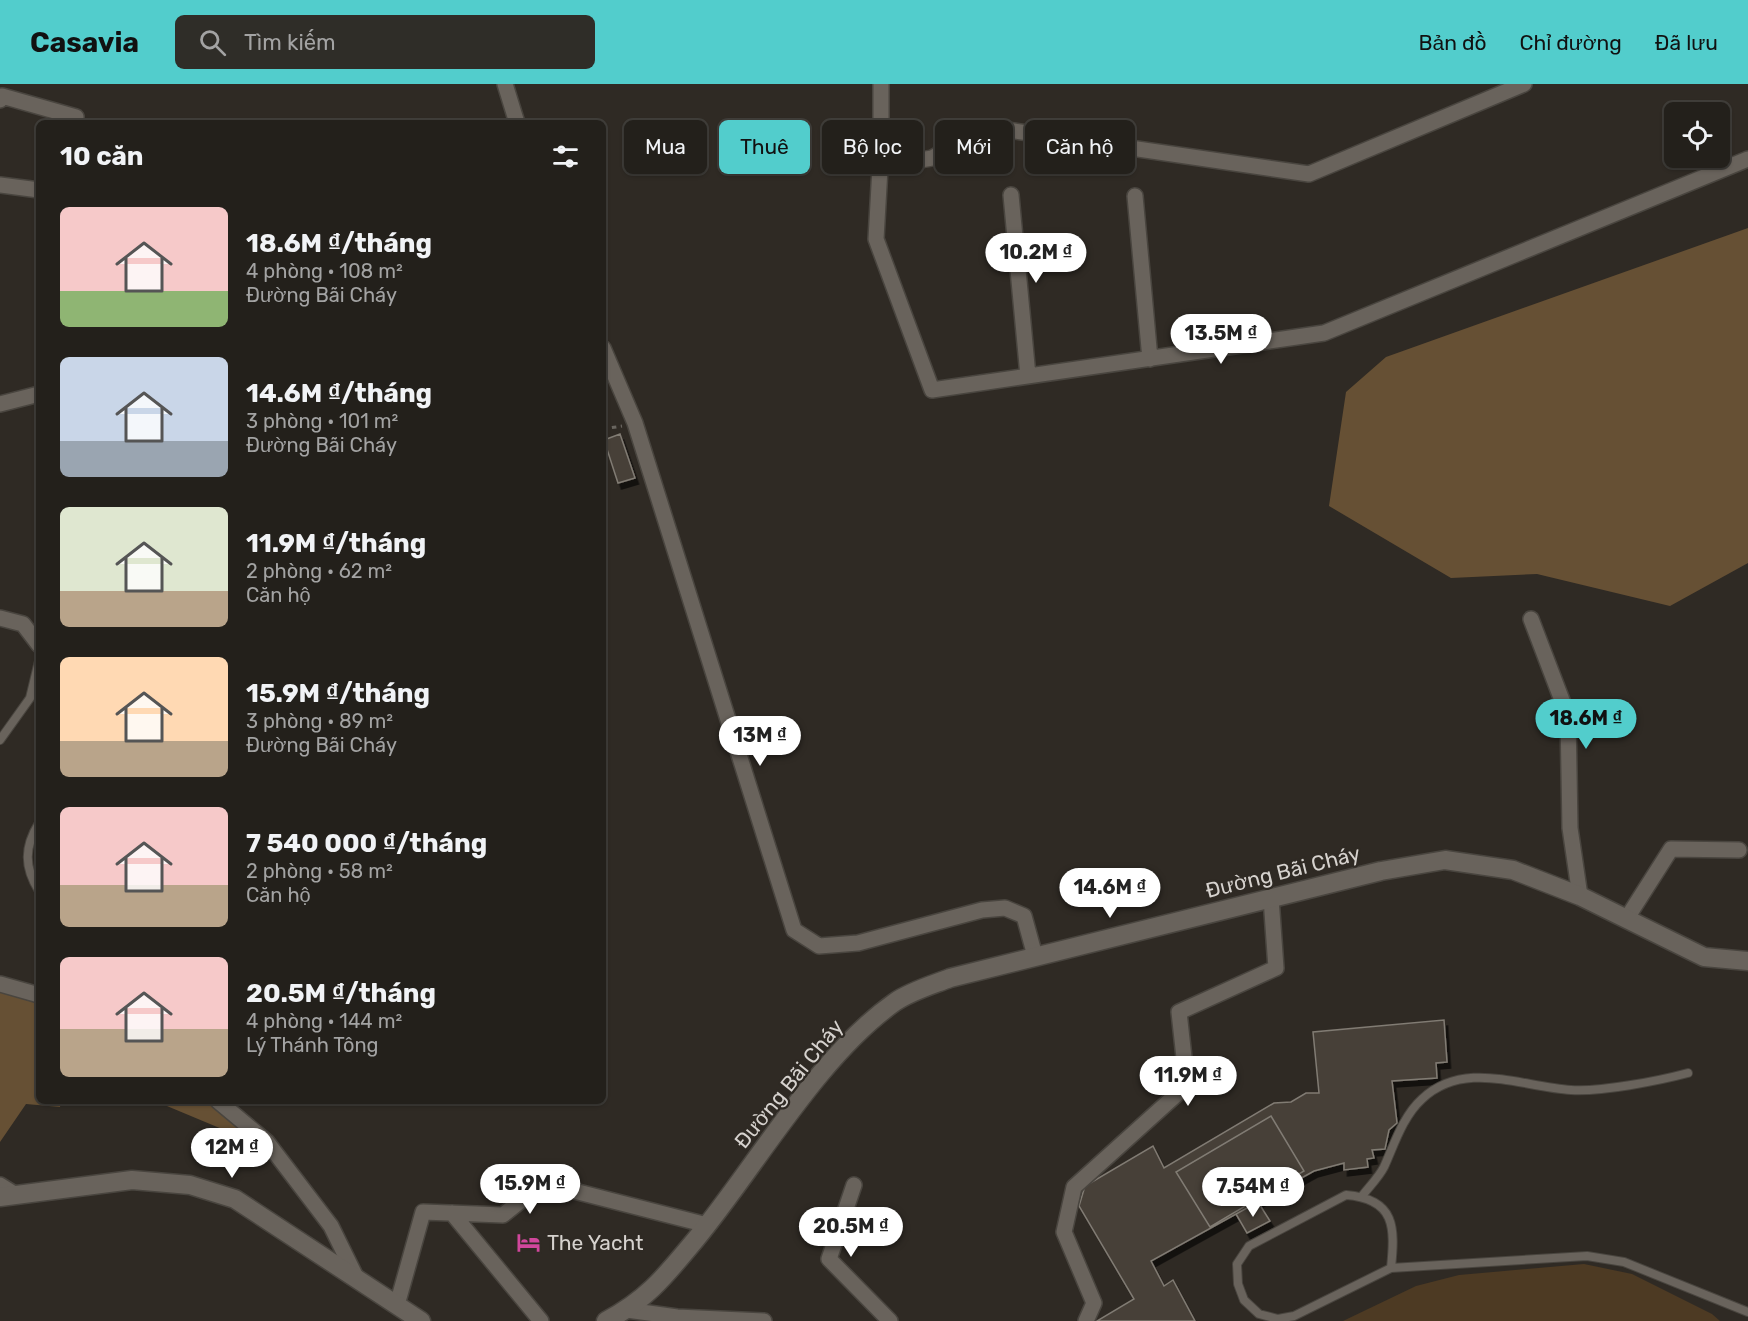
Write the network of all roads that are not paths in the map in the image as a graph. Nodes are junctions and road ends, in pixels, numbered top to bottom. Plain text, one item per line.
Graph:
1 (505, 84) edge
2 (881, 84) edge
3 (1524, 84) edge
4 (0, 100) edge
5 (76, 117) dead end
6 (516, 120) edge
7 (881, 120) edge
8 (1748, 159) edge
9 (923, 160) edge
10 (880, 174) edge
11 (0, 185) edge
12 (36, 190) edge
13 (1011, 195) dead end
14 (1135, 196) dead end
15 (606, 356) edge
16 (1150, 358) junction
17 (1028, 376) junction
18 (36, 395) edge
19 (0, 404) edge
20 (0, 618) edge
21 (1531, 619) dead end
22 (36, 641) edge
23 (36, 673) edge
24 (0, 740) edge
25 (36, 829) edge
26 (1739, 850) dead end
27 (36, 887) edge
28 (1580, 896) junction
29 (1271, 898) junction
30 (1627, 918) junction
31 (1035, 956) junction
32 (1748, 961) edge
33 (0, 984) edge
34 (36, 995) edge
35 (1688, 1073) dead end
36 (223, 1104) edge
37 (0, 1185) edge
38 (854, 1185) dead end
39 (8, 1196) edge
40 (1362, 1196) junction
41 (452, 1213) junction
42 (707, 1225) junction
43 (1391, 1268) junction
44 (356, 1277) junction
45 (397, 1305) junction
46 (627, 1310) junction
47 (1748, 1312) edge
48 (1277, 1320) edge
49 (421, 1321) edge
50 (541, 1321) edge
51 (606, 1321) edge
52 (764, 1321) edge
53 (890, 1321) edge
54 (1086, 1321) edge

1 - 6 street
2 - 7 street
3 - 9 street
4 - 5 street
8 - 16 street
10 - 17 street
11 - 12 street
13 - 17 street
14 - 16 street
15 - 31 street
16 - 17 street
18 - 19 street
20 - 22 street
21 - 28 street
23 - 24 lane
25 - 27 lane
26 - 30 street
28 - 29 main road, Đường Bãi Cháy
28 - 30 main road, Đường Bãi Cháy
29 - 31 main road, Đường Bãi Cháy
29 - 54 street
30 - 32 main road, Đường Bãi Cháy
31 - 42 main road, Đường Bãi Cháy
33 - 34 street
35 - 40 lane
36 - 44 street
37 - 39 street
38 - 53 street
39 - 44 main road
40 - 43 lane
40 - 48 lane
41 - 42 street
41 - 45 street
41 - 50 street
42 - 46 main road, Đường Bãi Cháy
43 - 47 lane
43 - 48 lane
44 - 45 main road
45 - 49 main road
46 - 51 main road, Đường Bãi Cháy
46 - 52 street

